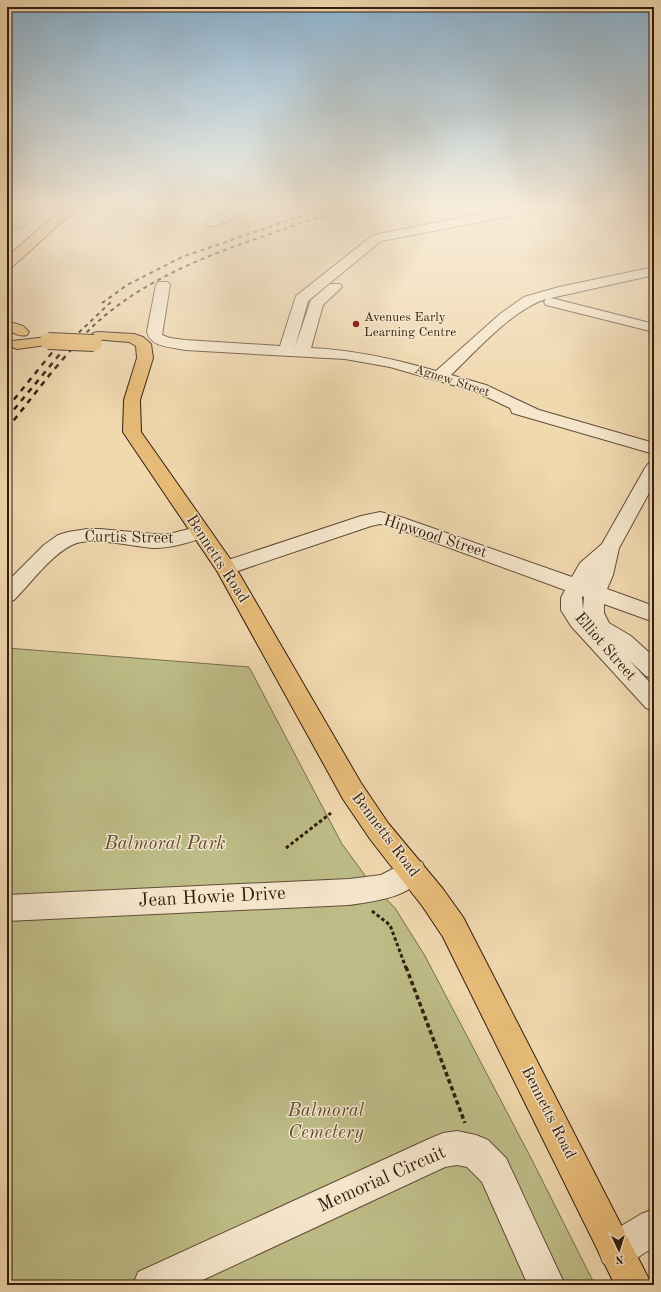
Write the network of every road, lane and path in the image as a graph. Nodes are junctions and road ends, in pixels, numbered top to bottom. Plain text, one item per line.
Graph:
1 (340, 267) edge
2 (360, 267) edge
3 (654, 271) edge
4 (654, 280) edge
5 (163, 285) dead end
6 (551, 302) junction
7 (510, 312) junction
8 (7, 325) edge
9 (654, 328) edge
10 (292, 330) junction
11 (308, 331) junction
12 (96, 339) junction
13 (13, 345) edge
14 (196, 346) junction
15 (286, 352) junction
16 (302, 352) junction
17 (145, 354) junction
18 (465, 355) junction
19 (367, 359) junction
20 (441, 375) junction
21 (133, 393) junction
22 (500, 397) junction
23 (522, 397) dead end
24 (533, 413) junction
25 (654, 437) edge
26 (654, 449) edge
27 (654, 468) edge
28 (201, 532) junction
29 (226, 568) junction
30 (586, 590) junction
31 (7, 595) edge
32 (650, 614) edge
33 (654, 670) edge
34 (654, 702) edge
35 (331, 813) dead end
36 (286, 848) dead end
37 (412, 871) junction
38 (349, 892) junction
39 (7, 908) edge
40 (476, 1152) junction
41 (654, 1227) edge
42 (616, 1250) junction
43 (152, 1285) edge
44 (547, 1285) edge
45 (634, 1285) edge

1 - 10 street
2 - 11 street
3 - 7 street
4 - 6 street
5 - 14 street, Agnew Street
6 - 7 street
6 - 9 street
7 - 18 street
8 - 13 main road
10 - 11 street
10 - 15 street
11 - 16 street
12 - 13 main road, Bennetts Road, bridge
12 - 17 main road, Bennetts Road
12 - 21 main road, Bennetts Road
14 - 15 street, Agnew Street
14 - 17 street, Agnew Street
15 - 16 street, Agnew Street
16 - 19 street, Agnew Street
17 - 21 main road, Bennetts Road
18 - 20 street
18 - 22 street
19 - 20 street, Agnew Street
19 - 24 street, Agnew Street
20 - 22 street, Agnew Street
21 - 28 main road, Bennetts Road
22 - 24 street, Agnew Street
23 - 25 street
24 - 26 street, Agnew Street
27 - 30 street
28 - 29 main road, Bennetts Road
28 - 31 street, Curtis Street
29 - 30 street, Hipwood Street
29 - 37 main road, Bennetts Road
30 - 32 street, Hipwood Street
30 - 33 street, Elliot Street
30 - 34 street, Elliot Street
35 - 36 path
37 - 38 street, Jean Howie Drive
37 - 42 main road, Bennetts Road
38 - 39 street, Jean Howie Drive
38 - 40 path
40 - 43 street, Memorial Circuit
40 - 44 street
41 - 42 street
42 - 45 main road, Bennetts Road

